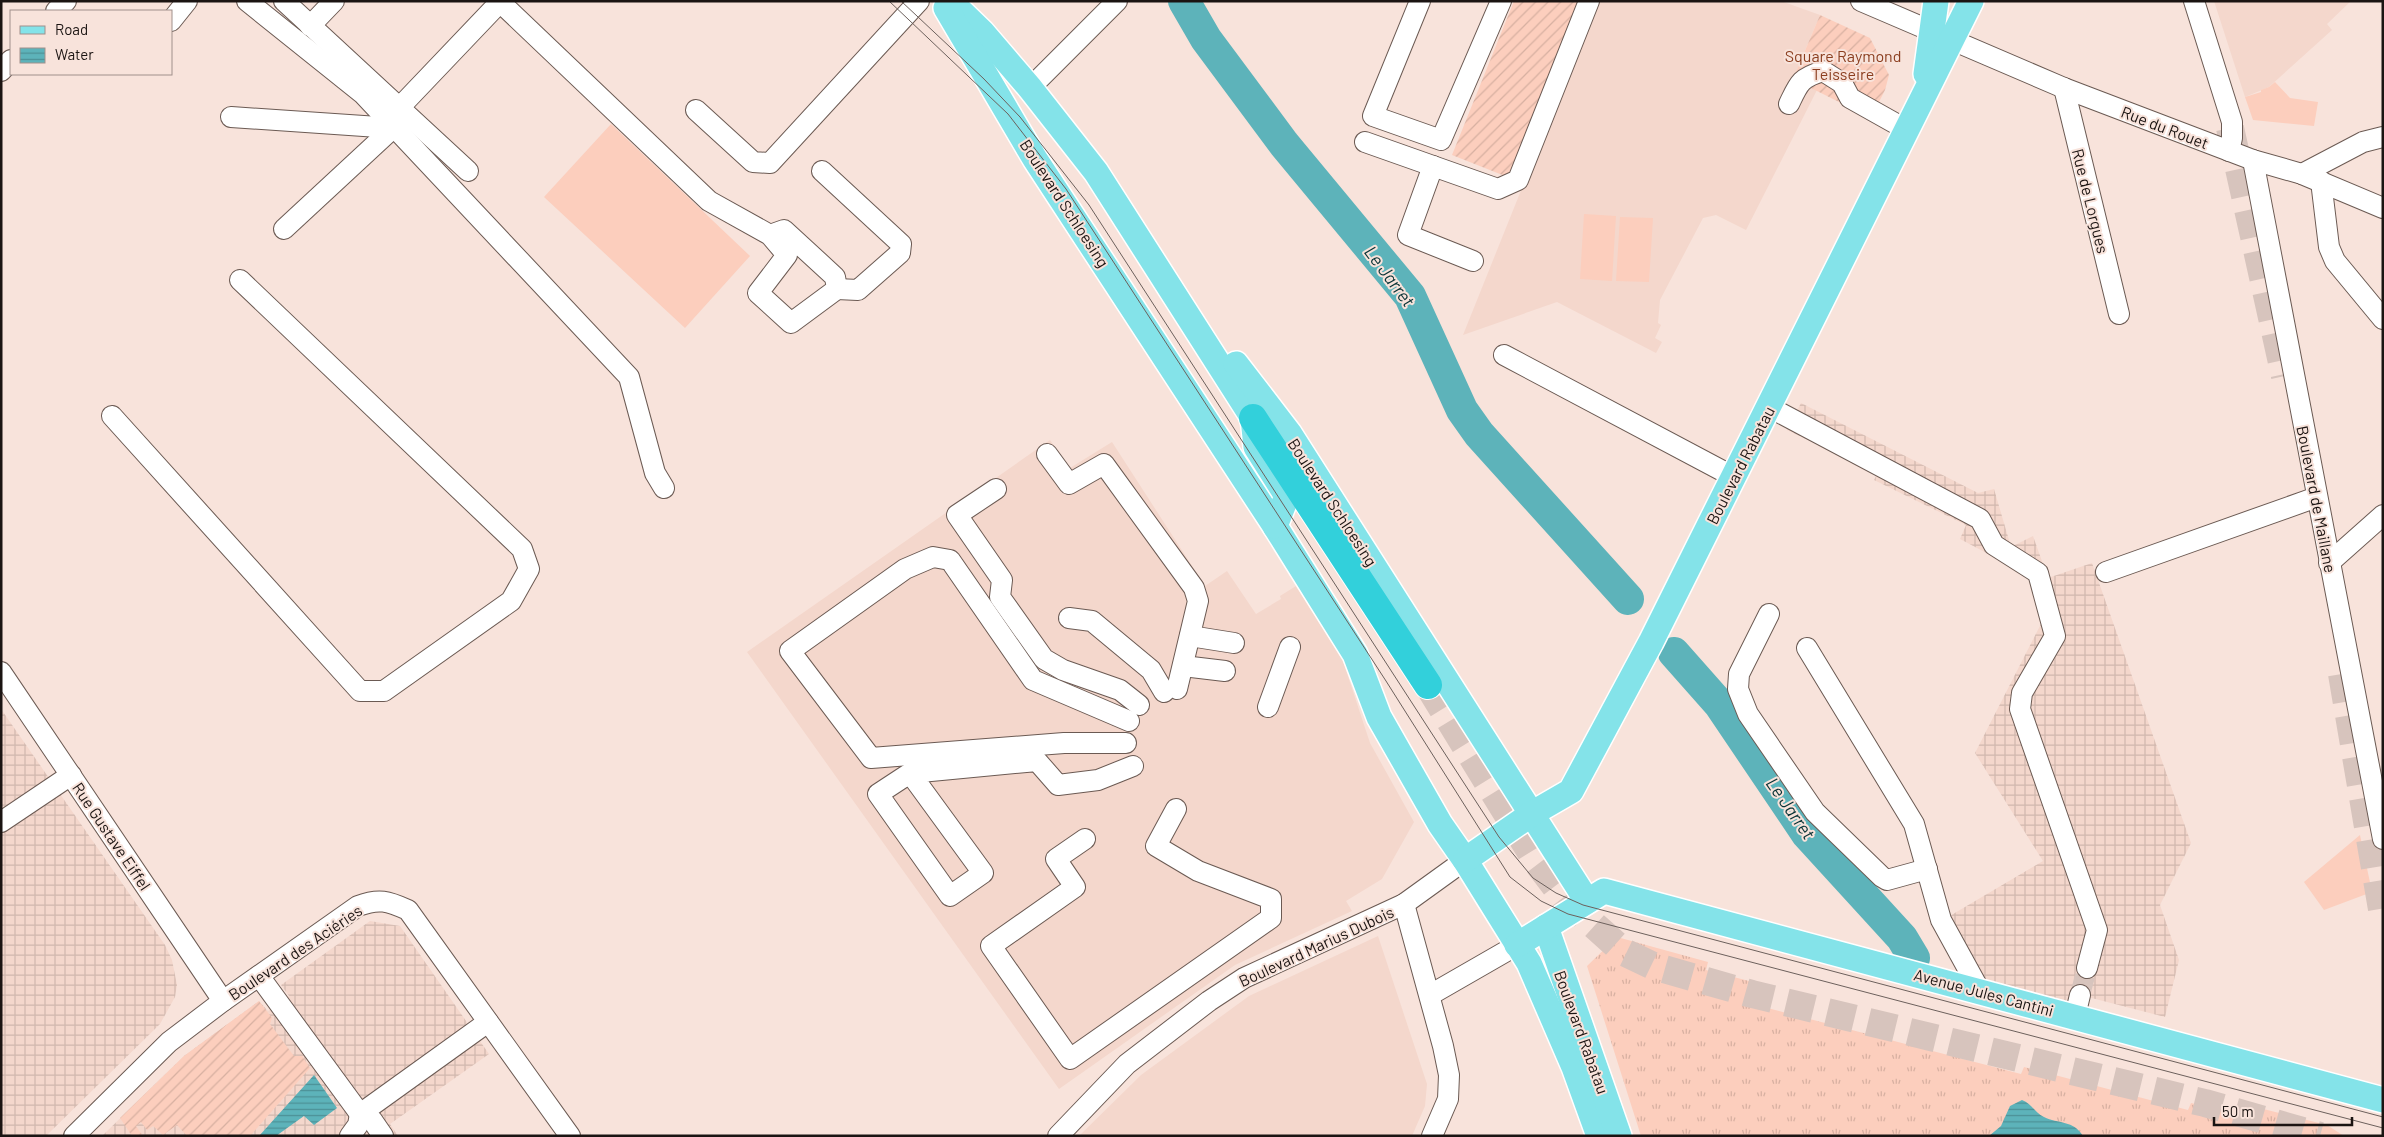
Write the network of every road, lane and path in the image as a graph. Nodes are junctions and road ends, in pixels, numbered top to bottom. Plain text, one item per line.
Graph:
1 (66, 1) edge
2 (187, 1) edge
3 (247, 1) edge
4 (284, 1) edge
5 (334, 1) edge
6 (918, 1) edge
7 (943, 1) edge
8 (950, 1) edge
9 (1117, 1) edge
10 (1420, 1) edge
11 (1501, 1) edge
12 (1589, 1) edge
13 (1862, 1) edge
14 (1936, 1) edge
15 (2194, 1) edge
16 (500, 2) edge
17 (1970, 2) edge
18 (57, 10) edge
19 (172, 20) edge
20 (310, 26) junction
21 (1941, 37) junction
22 (10, 61) edge
23 (1, 71) edge
24 (1030, 88) junction
25 (2064, 88) junction
26 (1789, 104) dead end
27 (399, 108) junction
28 (696, 110) dead end
29 (231, 117) dead end
30 (393, 128) junction
31 (1906, 130) junction
32 (2383, 137) edge
33 (1365, 142) dead end
34 (2228, 151) junction
35 (2253, 160) junction
36 (1433, 166) junction
37 (468, 171) dead end
38 (822, 171) dead end
39 (2302, 174) junction
40 (2321, 181) junction
41 (1116, 205) junction
42 (2383, 208) edge
43 (284, 229) dead end
44 (770, 235) junction
45 (1473, 261) dead end
46 (240, 280) dead end
47 (837, 289) junction
48 (2119, 314) dead end
49 (2383, 319) edge
50 (1504, 355) dead end
51 (1769, 407) junction
52 (112, 416) dead end
53 (1254, 418) junction
54 (1047, 454) dead end
55 (1734, 477) junction
56 (664, 488) dead end
57 (996, 489) dead end
58 (2317, 496) junction
59 (2383, 515) edge
60 (1275, 526) junction
61 (2329, 563) junction
62 (2106, 572) dead end
63 (1769, 614) dead end
64 (1069, 618) dead end
65 (1190, 636) junction
66 (1234, 643) dead end
67 (1290, 648) dead end
68 (1807, 648) dead end
69 (1183, 666) junction
70 (1225, 671) dead end
71 (1, 672) edge
72 (1428, 685) tunnel mouth
73 (1268, 707) dead end
74 (1126, 743) dead end
75 (1133, 766) dead end
76 (2377, 772) edge
77 (910, 773) junction
78 (71, 775) junction
79 (1176, 809) dead end
80 (1533, 813) junction
81 (1, 822) edge
82 (2383, 838) edge
83 (1085, 839) dead end
84 (1465, 860) junction
85 (1928, 869) junction
86 (1587, 901) junction
87 (1404, 904) junction
88 (1546, 927) junction
89 (1517, 944) junction
90 (2087, 968) tunnel mouth
91 (259, 976) junction
92 (1980, 991) junction
93 (1430, 995) junction
94 (223, 1000) junction
95 (488, 1022) junction
96 (2383, 1100) edge
97 (360, 1114) junction
98 (74, 1136) edge
99 (350, 1136) edge
100 (383, 1136) edge
101 (570, 1136) edge
102 (1058, 1136) edge
103 (1432, 1136) edge
104 (1600, 1136) edge
105 (1618, 1136) edge

1 - 18 street
2 - 19 street
3 - 30 street
4 - 20 street
5 - 20 street
6 - 28 street
7 - 60 main road, Boulevard Schloesing
8 - 24 main road, Boulevard Schloesing
9 - 24 street
10 - 11 street
12 - 36 street
13 - 21 street, Rue du Rouet
14 - 21 main road, Boulevard Rabatau
15 - 34 street
16 - 27 street
16 - 44 street
17 - 21 main road, Boulevard Rabatau
20 - 27 street
21 - 25 street, Rue du Rouet
21 - 31 main road, Boulevard Rabatau
22 - 23 street
24 - 41 main road, Boulevard Schloesing
25 - 34 street, Rue du Rouet
25 - 48 street, Rue de Lorgues
26 - 31 street
27 - 37 street
29 - 30 street
30 - 43 street
30 - 56 street
31 - 51 main road, Boulevard Rabatau
32 - 39 street
33 - 36 street
34 - 35 street, Rue du Rouet
35 - 39 street, Rue du Rouet
35 - 58 street, Boulevard de Maillane
36 - 45 street
38 - 47 street
39 - 40 street, Rue du Rouet
40 - 42 street, Rue du Rouet
40 - 49 street
41 - 53 main road, Boulevard Schloesing
41 - 80 main road, Boulevard Schloesing
44 - 47 street
44 - 47 street
46 - 52 street
50 - 55 street
51 - 55 main road, Boulevard Rabatau
51 - 90 street
53 - 60 main road, Boulevard Schloesing
53 - 72 highway
54 - 65 street
55 - 80 main road, Boulevard Rabatau
57 - 74 street
58 - 61 street, Boulevard de Maillane
58 - 62 street
59 - 61 street
60 - 84 main road, Boulevard Schloesing
61 - 76 street, Boulevard de Maillane
63 - 85 street
64 - 69 street
65 - 66 street
65 - 69 street
67 - 73 street
68 - 85 street
69 - 70 street
71 - 78 street, Rue Gustave Eiffel
75 - 77 street
76 - 82 street, Boulevard de Maillane
77 - 77 street
78 - 81 street
78 - 94 street, Rue Gustave Eiffel
79 - 83 street
80 - 84 main road, Boulevard Rabatau
80 - 86 main road, Boulevard Schloesing
84 - 87 street, Boulevard Marius Dubois
84 - 89 main road, Boulevard Rabatau
85 - 92 street
86 - 88 main road, Avenue Jules Cantini
86 - 92 main road, Avenue Jules Cantini
87 - 93 street
87 - 102 street, Boulevard Marius Dubois
88 - 89 main road, Avenue Jules Cantini
88 - 105 main road, Boulevard Rabatau
89 - 93 street
89 - 104 main road, Boulevard Rabatau
91 - 94 street, Boulevard des Aciéries
91 - 95 street, Boulevard des Aciéries
91 - 97 street
92 - 96 main road, Avenue Jules Cantini
93 - 103 street
94 - 98 street, Boulevard des Aciéries
95 - 97 street
95 - 101 street, Boulevard des Aciéries
97 - 99 street
97 - 100 street

